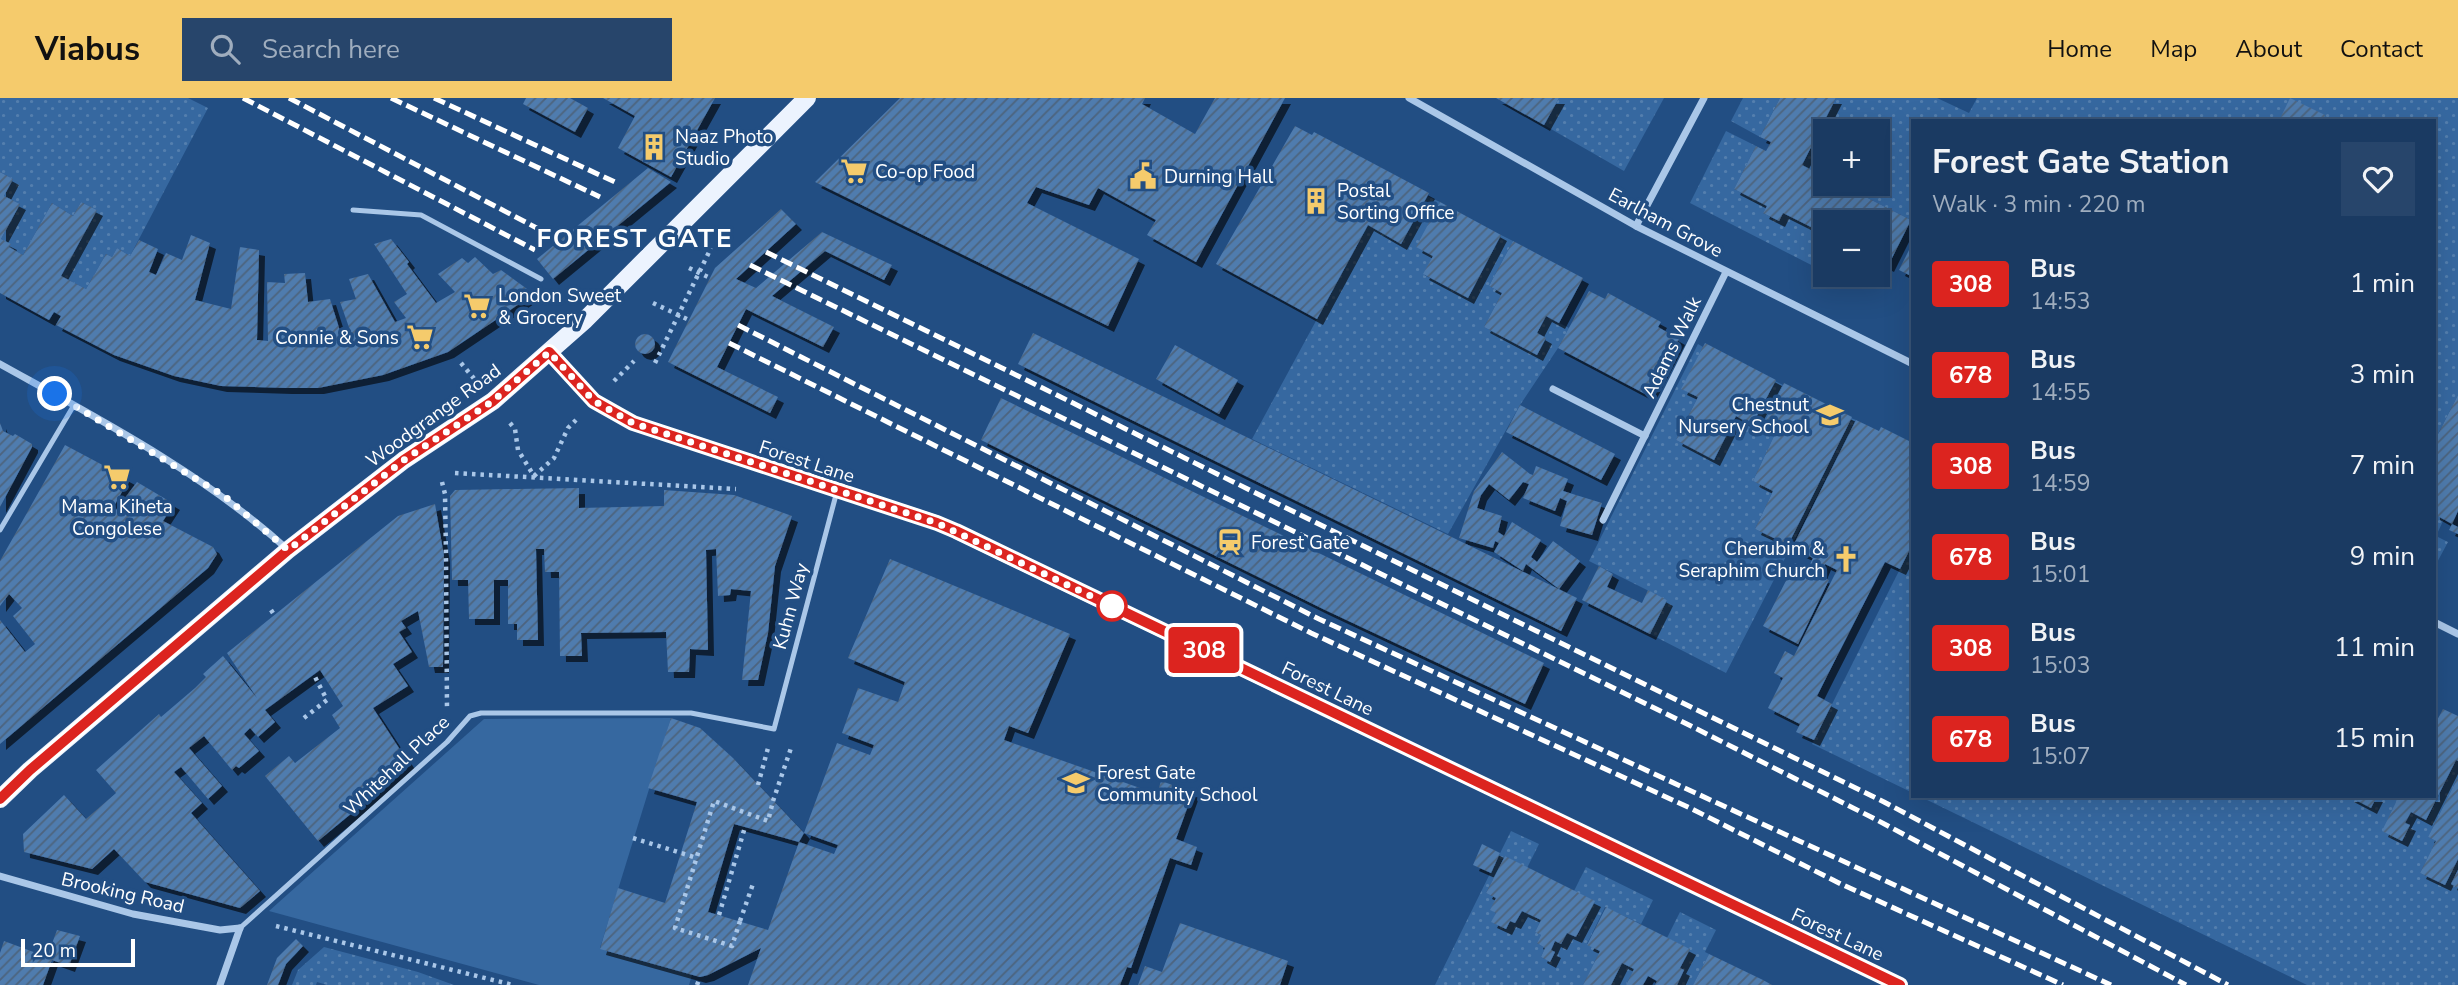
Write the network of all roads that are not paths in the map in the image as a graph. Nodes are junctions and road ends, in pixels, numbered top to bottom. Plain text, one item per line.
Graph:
1 (807, 98) edge
2 (1409, 98) edge
3 (1704, 98) edge
4 (353, 210) dead end
5 (1636, 226) junction
6 (1726, 272) junction
7 (541, 279) dead end
8 (549, 352) junction
9 (1911, 363) edge
10 (0, 364) edge
11 (1553, 389) dead end
12 (74, 405) junction
13 (1645, 436) junction
14 (837, 491) junction
15 (1603, 520) dead end
16 (0, 530) edge
17 (288, 550) junction
18 (2436, 623) edge
19 (2458, 634) edge
20 (774, 729) joint
21 (0, 799) edge
22 (0, 876) edge
23 (240, 928) junction
24 (220, 985) edge
25 (1900, 985) edge

1 - 8 main road, Woodgrange Road
2 - 5 street, Earlham Grove
3 - 5 street
4 - 7 lane
5 - 6 street, Earlham Grove
6 - 9 street, Earlham Grove
6 - 13 street, Adams Walk
8 - 14 street, Forest Lane
8 - 17 main road, Woodgrange Road
10 - 12 street
11 - 13 street
12 - 16 lane
12 - 17 street
13 - 15 street, Adams Walk
14 - 20 lane, Kuhn Way
14 - 25 street, Forest Lane
17 - 21 main road, Woodgrange Road
18 - 19 street
20 - 23 lane, Whitehall Place
22 - 23 street, Brooking Road
23 - 24 street

